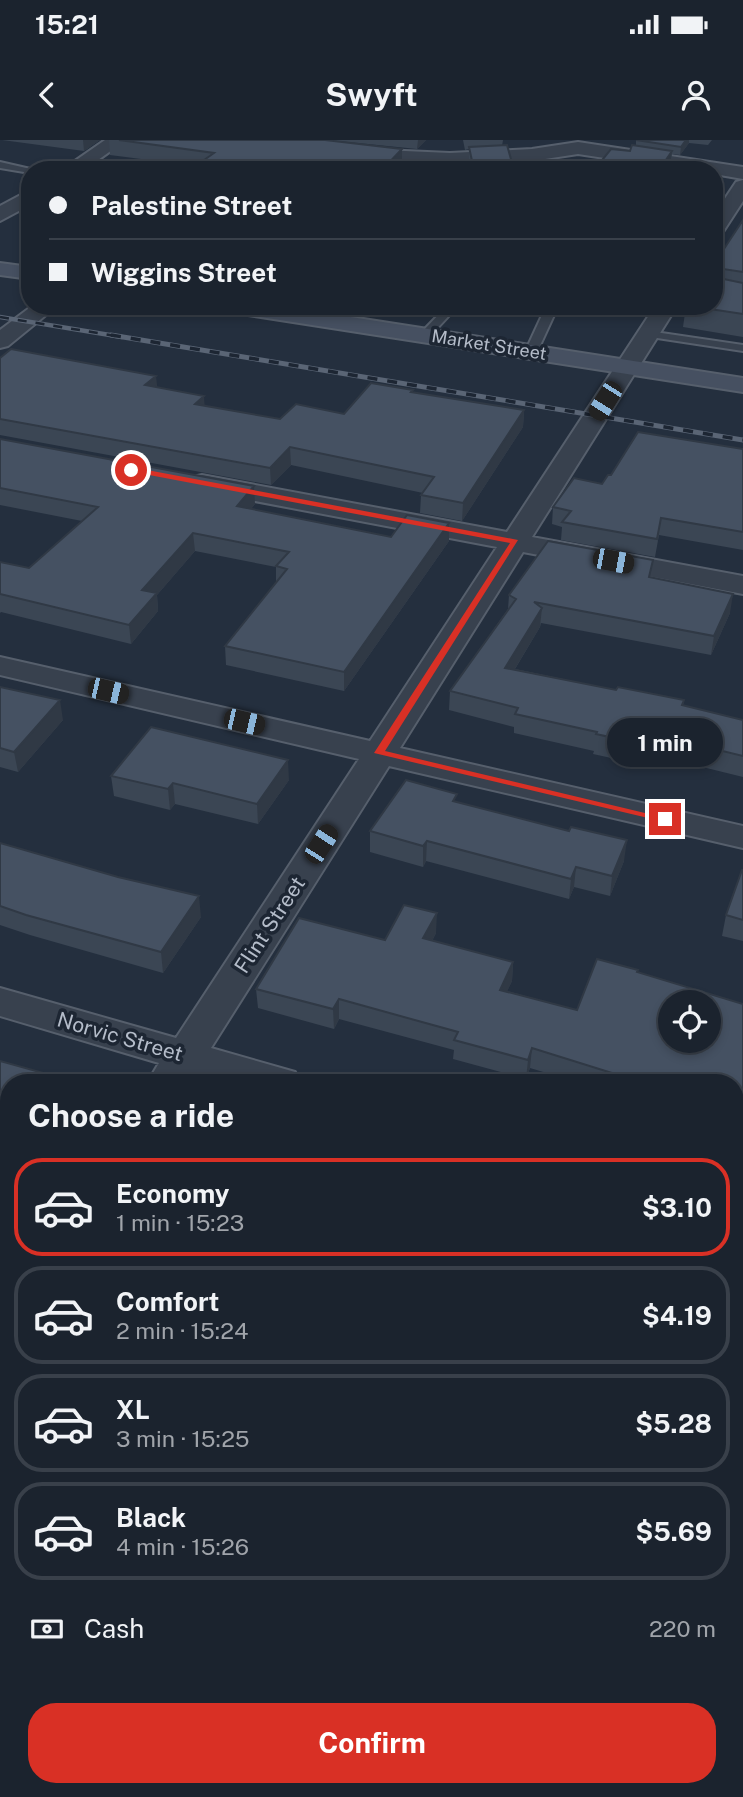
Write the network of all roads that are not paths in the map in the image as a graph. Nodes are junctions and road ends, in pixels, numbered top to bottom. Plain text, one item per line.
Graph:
1 (117, 140) edge
2 (258, 140) edge
3 (583, 144) edge
4 (85, 161) edge
5 (677, 161) edge
6 (0, 165) edge
7 (21, 168) edge
8 (723, 169) edge
9 (743, 173) edge
10 (743, 186) edge
11 (21, 202) edge
12 (0, 215) edge
13 (723, 217) edge
14 (0, 269) edge
15 (21, 272) edge
16 (34, 315) edge
17 (297, 315) edge
18 (444, 315) edge
19 (548, 315) edge
20 (660, 315) edge
21 (648, 334) junction
22 (425, 335) junction
23 (0, 341) edge
24 (743, 348) edge
25 (531, 352) junction
26 (627, 366) junction
27 (743, 385) edge
28 (175, 478) edge
29 (515, 542) junction
30 (743, 585) edge
31 (0, 666) edge
32 (379, 753) junction
33 (743, 837) edge
34 (0, 1002) edge
35 (177, 1070) edge
36 (209, 1074) edge

1 - 4 street
2 - 3 street
3 - 5 street
6 - 7 lane
8 - 9 street
10 - 13 street
11 - 12 street
14 - 15 main road
16 - 23 street
17 - 22 main road, Market Street
18 - 22 lane
19 - 25 lane
20 - 21 street, Flint Street
21 - 24 lane
21 - 26 street, Flint Street
22 - 25 main road, Market Street
25 - 26 main road, Market Street
26 - 27 main road, Market Street
26 - 29 street, Flint Street
28 - 29 street
29 - 30 street
29 - 32 street, Flint Street
31 - 32 street
32 - 33 street
32 - 35 street, Flint Street
34 - 35 street, Norvic Street
35 - 36 street, Norvic Street

